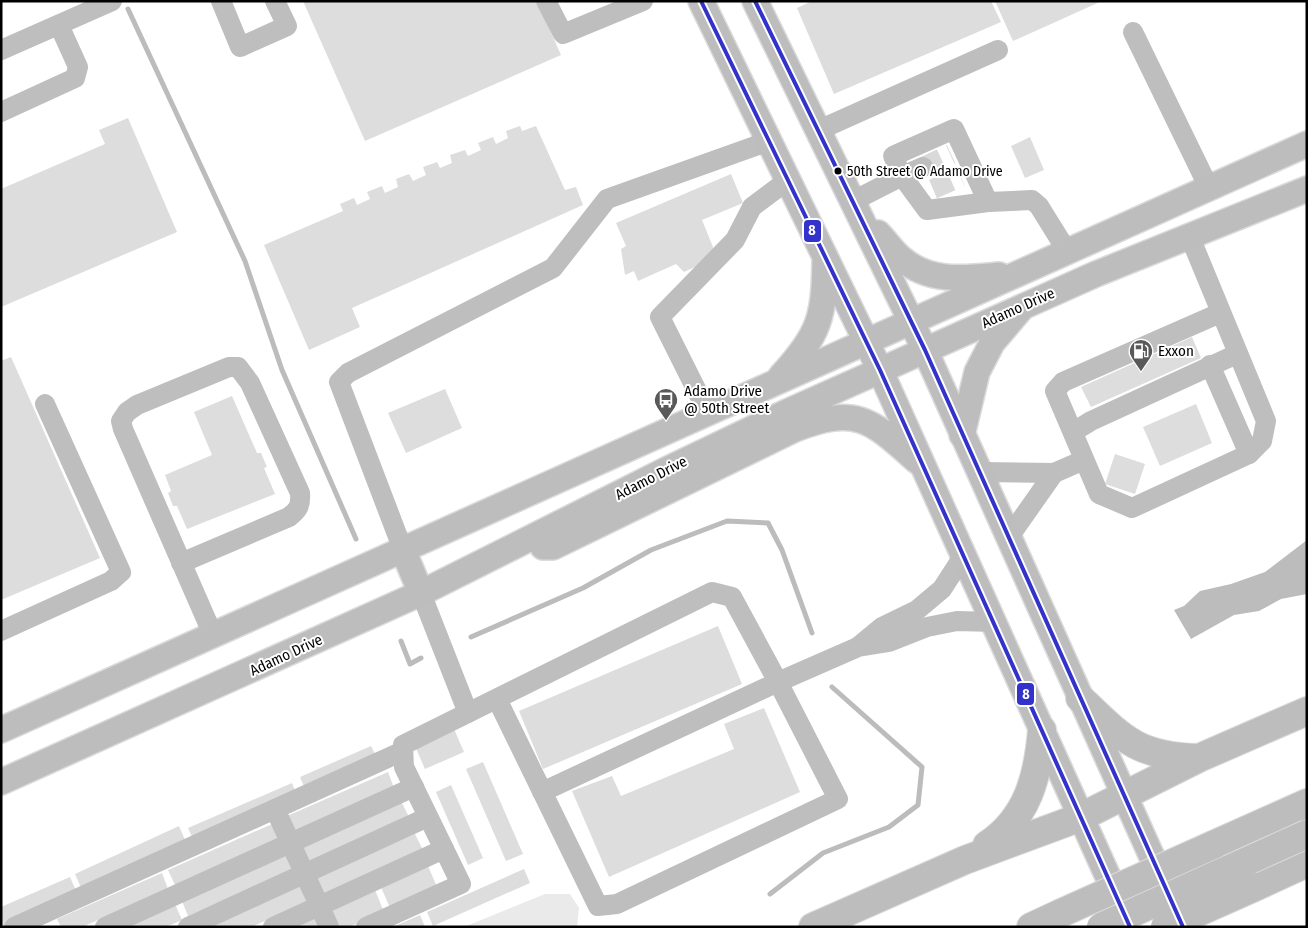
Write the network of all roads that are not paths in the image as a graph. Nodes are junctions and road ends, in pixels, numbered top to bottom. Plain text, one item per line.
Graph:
1 (112, 1) edge
2 (221, 1) edge
3 (276, 1) edge
4 (546, 1) edge
5 (643, 1) edge
6 (701, 1) edge
7 (755, 1) edge
8 (59, 25) junction
9 (1134, 32) dead end
10 (1, 50) edge
11 (998, 50) dead end
12 (1, 112) edge
13 (819, 130) junction
14 (769, 141) junction
15 (1307, 144) edge
16 (923, 167) tunnel mouth
17 (902, 176) junction
18 (788, 180) junction
19 (1209, 188) junction
20 (1307, 189) edge
21 (988, 202) junction
22 (855, 206) junction
23 (1190, 237) junction
24 (1067, 251) junction
25 (825, 256) junction
26 (1019, 273) junction
27 (1024, 306) junction
28 (1220, 313) junction
29 (911, 321) junction
30 (867, 341) junction
31 (925, 350) junction
32 (1237, 354) junction
33 (1210, 365) junction
34 (880, 370) junction
35 (775, 383) junction
36 (45, 404) dead end
37 (708, 413) junction
38 (1074, 432) junction
39 (962, 434) junction
40 (1249, 454) junction
41 (1084, 460) junction
42 (924, 467) junction
43 (980, 472) junction
44 (1054, 474) junction
45 (1009, 538) junction
46 (513, 548) junction
47 (403, 550) junction
48 (964, 555) junction
49 (181, 563) junction
50 (421, 593) junction
51 (994, 622) junction
52 (1, 631) edge
53 (213, 635) junction
54 (858, 648) junction
55 (778, 682) junction
56 (1080, 698) junction
57 (497, 699) junction
58 (1307, 711) edge
59 (468, 713) junction
60 (1, 730) edge
61 (1042, 730) junction
62 (403, 751) junction
63 (1199, 758) junction
64 (1, 782) edge
65 (414, 787) junction
66 (542, 792) junction
67 (1124, 795) junction
68 (1307, 803) edge
69 (275, 809) junction
70 (428, 817) junction
71 (1081, 817) junction
72 (1307, 834) edge
73 (290, 843) junction
74 (444, 849) junction
75 (965, 860) junction
76 (1307, 863) edge
77 (304, 873) junction
78 (319, 906) junction
79 (48, 920) edge
80 (14, 927) edge
81 (105, 927) edge
82 (188, 927) edge
83 (273, 927) edge
84 (329, 927) edge
85 (366, 927) edge
86 (813, 927) edge
87 (1030, 927) edge
88 (1101, 927) edge
89 (1130, 927) edge
90 (1165, 927) edge
91 (1183, 927) edge

1 - 8 street
2 - 3 street
4 - 5 street
6 - 14 main road
7 - 13 main road
8 - 10 street
8 - 12 street
9 - 19 street
11 - 13 street
13 - 22 main road
14 - 18 main road
14 - 47 street
15 - 19 main road, Adamo Drive
16 - 17 street
17 - 21 street
17 - 21 street
17 - 22 street
18 - 25 main road
18 - 37 street
19 - 24 main road, Adamo Drive
20 - 23 main road, Adamo Drive
21 - 24 street
22 - 26 main road
22 - 29 main road
23 - 27 main road, Adamo Drive
23 - 28 street
24 - 26 main road, Adamo Drive
25 - 30 main road
25 - 35 main road
26 - 29 main road, Adamo Drive
27 - 31 main road, Adamo Drive
27 - 39 main road
28 - 32 street
28 - 38 street
29 - 30 main road, Adamo Drive
29 - 31 main road
30 - 34 main road
30 - 35 main road, Adamo Drive
31 - 34 main road, Adamo Drive
31 - 39 main road
32 - 33 street
32 - 40 street
33 - 38 street
33 - 40 street
34 - 42 main road
34 - 46 main road, Adamo Drive
35 - 37 main road, Adamo Drive
36 - 52 street
37 - 47 main road, Adamo Drive
38 - 41 street
39 - 43 main road
40 - 41 street
41 - 44 street
42 - 46 main road
42 - 48 main road
43 - 44 street
43 - 45 main road
44 - 45 street
45 - 56 main road
46 - 50 main road, Adamo Drive
47 - 50 main road
47 - 53 main road, Adamo Drive
48 - 51 main road
48 - 54 street
49 - 49 street
49 - 53 street
50 - 59 street
50 - 64 main road, Adamo Drive
51 - 54 street
51 - 61 main road
53 - 60 main road, Adamo Drive
54 - 55 street
55 - 57 street
55 - 66 street
55 - 66 street
56 - 63 highway
56 - 67 main road
57 - 59 street
57 - 66 street
58 - 63 highway
59 - 62 street
61 - 71 main road
61 - 75 highway
62 - 65 street
62 - 69 street
63 - 67 highway
65 - 70 street
65 - 73 street
67 - 71 highway
67 - 91 main road
68 - 87 highway, bridge
69 - 73 street
69 - 79 street
70 - 74 street
70 - 77 street
71 - 75 highway
71 - 89 main road
72 - 88 highway, bridge
73 - 77 street
73 - 81 street
74 - 78 street
74 - 85 street
75 - 86 highway
76 - 90 highway, bridge
77 - 78 street
77 - 82 street
78 - 83 street
78 - 84 street
79 - 80 street

